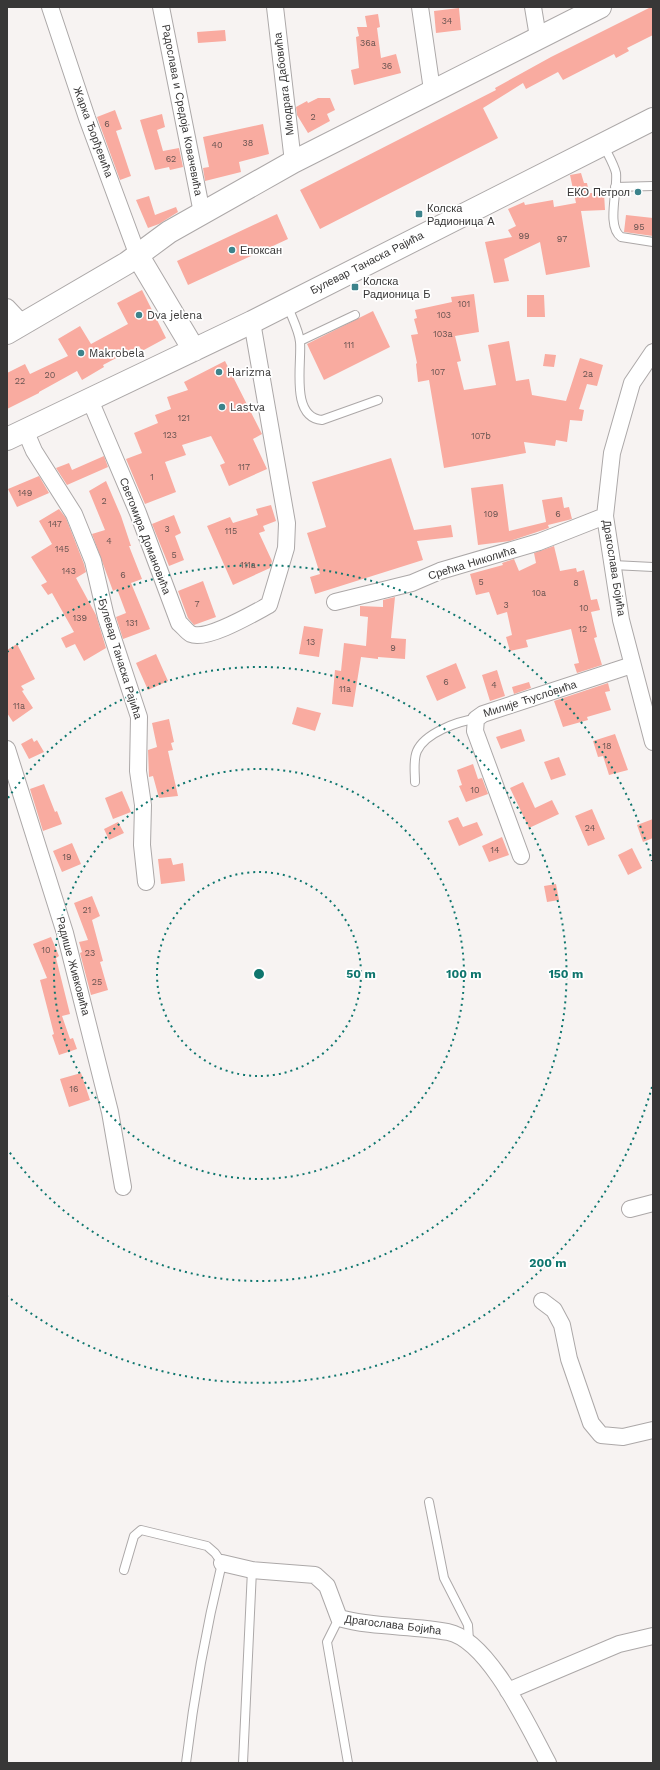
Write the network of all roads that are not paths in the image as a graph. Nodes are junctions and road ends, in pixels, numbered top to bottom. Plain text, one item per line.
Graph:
1 (50, 7) edge
2 (161, 7) edge
3 (275, 7) edge
4 (420, 7) edge
5 (533, 7) edge
6 (600, 7) edge
7 (538, 37) junction
8 (432, 90) junction
9 (653, 119) edge
10 (603, 144) junction
11 (293, 162) junction
12 (653, 186) edge
13 (615, 187) junction
14 (202, 212) junction
15 (653, 242) edge
16 (138, 256) junction
17 (287, 304) junction
18 (7, 307) edge
19 (355, 315) dead end
20 (252, 322) junction
21 (15, 328) edge
22 (300, 341) junction
23 (194, 350) junction
24 (653, 352) edge
25 (90, 400) junction
26 (378, 400) dead end
27 (16, 434) edge
28 (605, 516) junction
29 (613, 566) junction
30 (653, 567) edge
31 (335, 602) dead end
32 (632, 665) junction
33 (476, 719) junction
34 (653, 742) edge
35 (7, 749) edge
36 (415, 782) dead end
37 (521, 856) dead end
38 (146, 882) dead end
39 (123, 1187) dead end
40 (653, 1203) edge
41 (630, 1208) dead end
42 (542, 1301) dead end
43 (653, 1430) edge
44 (429, 1502) dead end
45 (222, 1563) junction
46 (124, 1570) dead end
47 (252, 1570) junction
48 (339, 1618) junction
49 (653, 1636) edge
50 (469, 1641) junction
51 (508, 1691) junction
52 (186, 1763) edge
53 (243, 1763) edge
54 (348, 1763) edge
55 (548, 1763) edge

1 - 16 street, Жарка Ђорђевића
2 - 14 street, Радослава и Средоја Ковачевића
3 - 11 street, Миодрага Дабовића
4 - 8 street
5 - 7 street
6 - 7 street
7 - 8 street
8 - 11 street
9 - 10 street, Булевар Танаска Рајића
10 - 13 lane
10 - 17 street, Булевар Танаска Рајића
11 - 14 street
12 - 13 lane
13 - 15 lane
14 - 16 street
16 - 21 street
16 - 23 street
17 - 20 street, Булевар Танаска Рајића
17 - 22 lane
18 - 21 street
19 - 22 lane
20 - 23 street, Булевар Танаска Рајића
20 - 25 street, Светомира Домановића
22 - 26 lane
23 - 25 street, Булевар Танаска Рајића
24 - 28 street, Драгослава Бојића
25 - 27 street, Булевар Танаска Рајића
27 - 38 street, Булевар Танаска Рајића
28 - 29 street, Драгослава Бојића
28 - 31 street, Срећка Николића
29 - 30 lane
29 - 32 street, Драгослава Бојића
32 - 33 street, Милије Ћусловића
32 - 34 street, Драгослава Бојића
33 - 36 lane
33 - 37 street, Милије Ћусловића
35 - 39 street, Радише Живковића
40 - 41 street
42 - 43 street
44 - 50 lane
45 - 46 lane
45 - 47 street, Драгослава Бојића
45 - 52 lane
47 - 48 street, Драгослава Бојића
47 - 53 lane
48 - 50 street, Драгослава Бојића
48 - 54 lane
49 - 51 street
50 - 51 street, Драгослава Бојића
51 - 55 street, Драгослава Бојића

